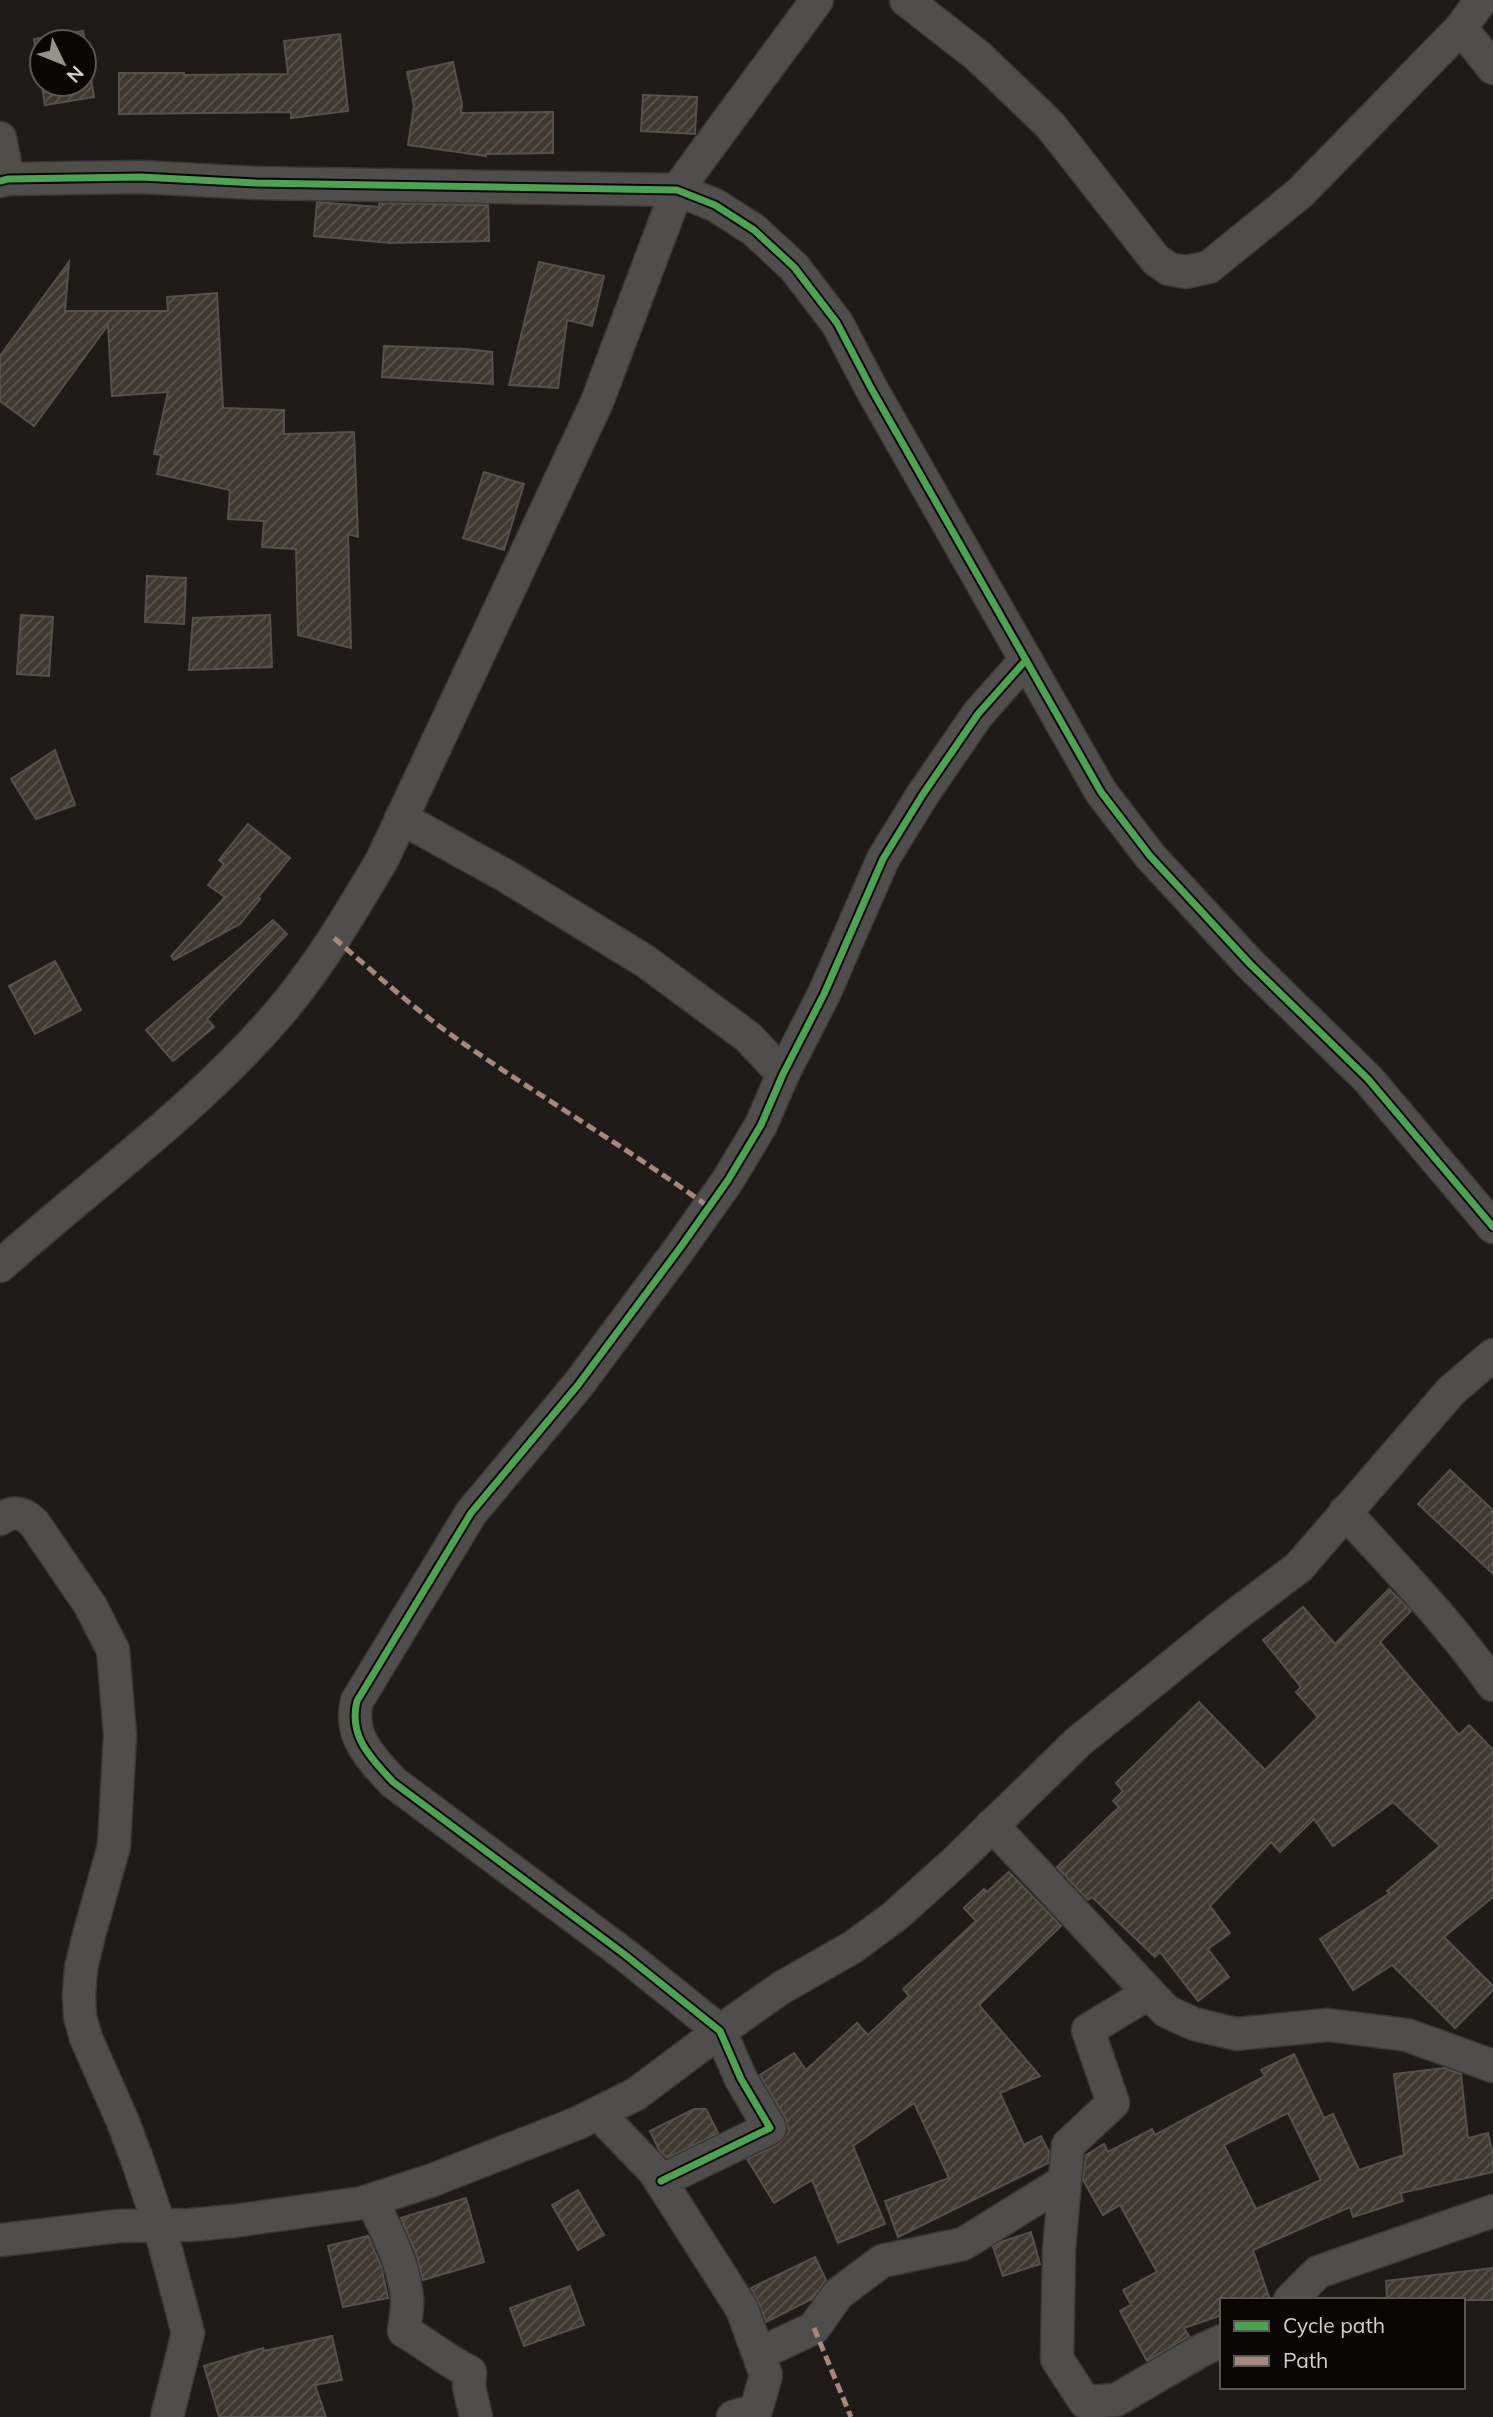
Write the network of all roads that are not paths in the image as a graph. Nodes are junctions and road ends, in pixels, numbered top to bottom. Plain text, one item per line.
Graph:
1 (817, 0) edge
2 (906, 0) edge
3 (1481, 0) edge
4 (1461, 27) junction
5 (1493, 68) edge
6 (0, 138) edge
7 (4, 180) edge
8 (677, 190) junction
9 (1026, 660) junction
10 (401, 818) junction
11 (783, 1074) junction
12 (1493, 1227) edge
13 (0, 1266) edge
14 (1493, 1355) edge
15 (1345, 1512) junction
16 (0, 1519) edge
17 (1493, 1685) edge
18 (992, 1825) junction
19 (1149, 1993) junction
20 (720, 2031) junction
21 (1493, 2066) edge
22 (598, 2113) junction
23 (660, 2181) junction
24 (1063, 2182) junction
25 (372, 2200) junction
26 (1493, 2211) edge
27 (159, 2224) junction
28 (0, 2240) edge
29 (1292, 2298) edge
30 (1220, 2342) edge
31 (759, 2354) junction
32 (167, 2417) edge
33 (476, 2417) edge
34 (733, 2417) edge

1 - 8 street
2 - 4 street
3 - 4 street
4 - 5 street
6 - 7 street
7 - 8 street
8 - 9 street
8 - 10 street
9 - 11 street
9 - 12 street
10 - 11 street
10 - 13 street
11 - 20 street
14 - 15 street
15 - 17 street
15 - 18 street
16 - 27 street
18 - 19 street
18 - 20 street
19 - 21 street
19 - 24 street
20 - 22 street
20 - 23 street
22 - 23 street
22 - 25 street
23 - 31 street
24 - 30 street
24 - 31 street
25 - 27 street
25 - 33 street
26 - 29 street
27 - 28 street
27 - 32 street
31 - 34 street

